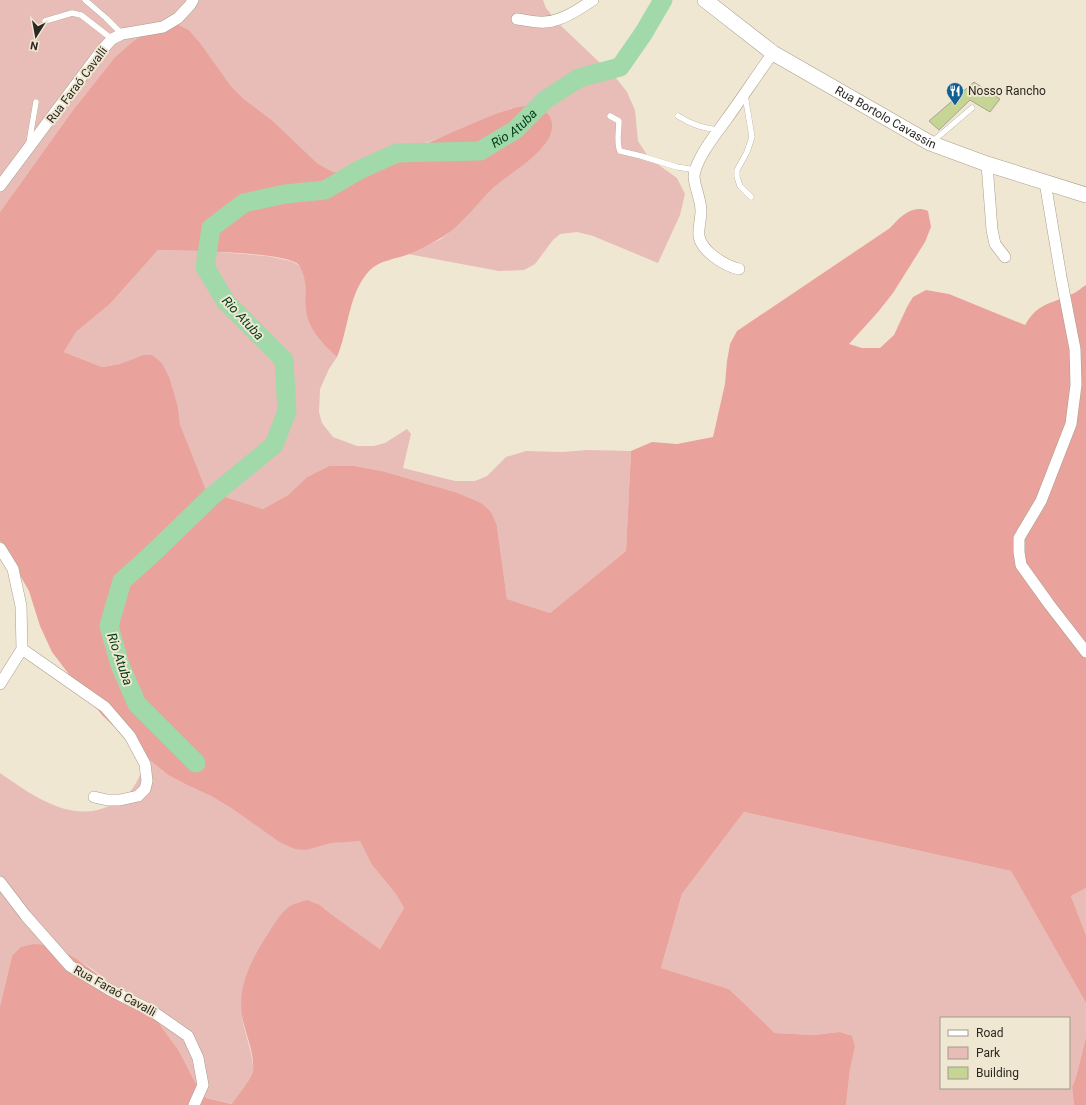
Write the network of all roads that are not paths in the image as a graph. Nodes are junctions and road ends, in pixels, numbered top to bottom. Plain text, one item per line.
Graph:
1 (85, 0) edge
2 (193, 0) edge
3 (593, 0) edge
4 (705, 0) edge
5 (517, 19) dead end
6 (45, 21) dead end
7 (122, 34) junction
8 (112, 39) junction
9 (773, 53) junction
10 (745, 94) junction
11 (36, 102) dead end
12 (972, 108) dead end
13 (610, 116) dead end
14 (678, 116) dead end
15 (719, 130) junction
16 (930, 143) junction
17 (28, 149) junction
18 (987, 164) junction
19 (696, 170) junction
20 (1045, 182) junction
21 (0, 186) edge
22 (1086, 195) edge
23 (751, 198) dead end
24 (1005, 257) dead end
25 (739, 269) dead end
26 (0, 548) edge
27 (22, 649) junction
28 (1086, 652) edge
29 (0, 684) edge
30 (94, 797) dead end
31 (0, 882) edge
32 (194, 1105) edge

1 - 7 lane
2 - 7 street, Rua Faraó Cavalli
3 - 5 street
4 - 9 street, Rua Bortolo Cavassin
6 - 8 lane
7 - 8 street, Rua Faraó Cavalli
8 - 17 street, Rua Faraó Cavalli
9 - 10 street
9 - 16 street, Rua Bortolo Cavassin
10 - 15 street
10 - 23 lane
11 - 17 lane
12 - 16 lane
13 - 19 lane
14 - 15 lane
15 - 19 street
16 - 18 street, Rua Bortolo Cavassin
17 - 21 street, Rua Faraó Cavalli
18 - 20 street, Rua Bortolo Cavassin
18 - 24 street
19 - 25 street
20 - 22 street, Rua Bortolo Cavassin
20 - 28 street
26 - 27 street
27 - 29 street
27 - 30 street
31 - 32 street, Rua Faraó Cavalli

